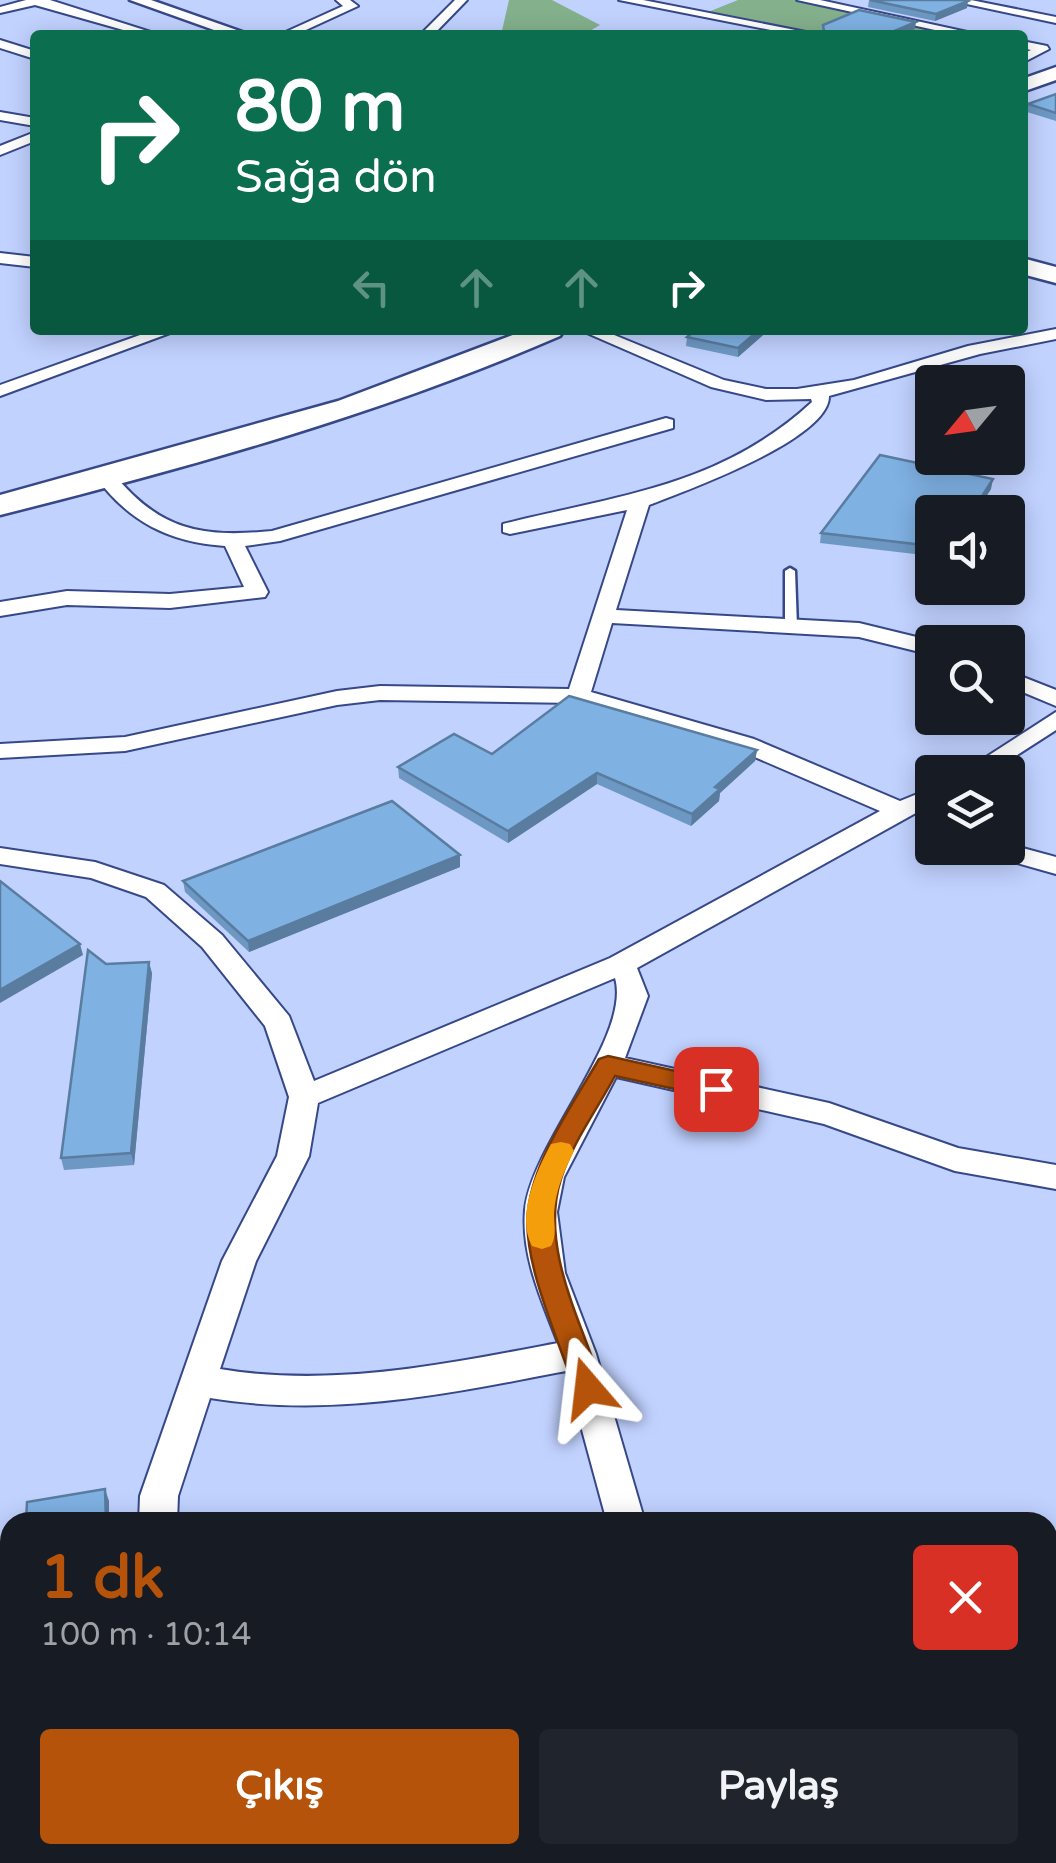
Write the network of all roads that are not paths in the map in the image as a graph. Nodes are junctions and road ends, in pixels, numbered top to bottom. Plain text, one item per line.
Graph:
1 (342, 0) edge
2 (460, 0) edge
3 (625, 0) edge
4 (802, 0) edge
5 (954, 0) edge
6 (1022, 0) edge
7 (37, 1) edge
8 (131, 3) edge
9 (1056, 7) edge
10 (0, 10) edge
11 (1056, 20) edge
12 (137, 30) edge
13 (200, 30) edge
14 (226, 30) edge
15 (297, 30) edge
16 (431, 30) edge
17 (788, 30) edge
18 (950, 30) edge
19 (1, 45) edge
20 (1028, 45) edge
21 (30, 53) edge
22 (1028, 56) edge
23 (1028, 72) edge
24 (1052, 79) edge
25 (1028, 96) edge
26 (0, 116) edge
27 (30, 121) edge
28 (30, 138) edge
29 (0, 151) edge
30 (1028, 251) edge
31 (0, 258) edge
32 (1056, 258) edge
33 (30, 261) edge
34 (1028, 268) edge
35 (1056, 275) edge
36 (1056, 334) edge
37 (156, 335) edge
38 (486, 335) edge
39 (538, 335) edge
40 (600, 335) edge
41 (0, 391) edge
42 (820, 394) junction
43 (666, 424) dead end
44 (106, 477) junction
45 (0, 482) edge
46 (640, 501) junction
47 (0, 504) edge
48 (510, 528) dead end
49 (233, 542) junction
50 (790, 571) dead end
51 (0, 609) edge
52 (602, 616) junction
53 (791, 627) junction
54 (915, 644) edge
55 (1025, 685) edge
56 (578, 696) junction
57 (1056, 698) edge
58 (1056, 718) edge
59 (0, 751) edge
60 (1000, 755) edge
61 (915, 803) edge
62 (900, 810) junction
63 (915, 816) edge
64 (0, 856) edge
65 (1025, 857) edge
66 (1056, 866) edge
67 (620, 965) junction
68 (608, 1065) junction
69 (304, 1097) junction
70 (1056, 1177) edge
71 (579, 1354) junction
72 (200, 1381) junction
73 (158, 1512) edge
74 (623, 1512) edge

1 - 15 street
2 - 16 street
3 - 17 street
4 - 18 street
5 - 11 street
6 - 9 street
7 - 10 street
7 - 12 street
8 - 13 street
8 - 14 street
19 - 21 street
20 - 22 street
23 - 24 street
24 - 25 main road
26 - 27 street
28 - 29 street
30 - 32 main road
31 - 33 street
34 - 35 main road
36 - 42 street
37 - 41 street
38 - 45 main road
39 - 44 main road
40 - 42 street
42 - 46 street
43 - 49 street
44 - 47 main road
44 - 49 street
46 - 48 street
46 - 52 street
49 - 51 street
50 - 53 lane
52 - 53 street
52 - 56 street
53 - 54 street
55 - 57 street
56 - 59 street
56 - 62 street
58 - 60 street
61 - 62 street
62 - 63 street
62 - 67 street
64 - 69 street
65 - 66 street
67 - 68 street
67 - 69 street
68 - 70 street
68 - 71 street
69 - 72 street
71 - 72 street
71 - 74 street
72 - 73 street

